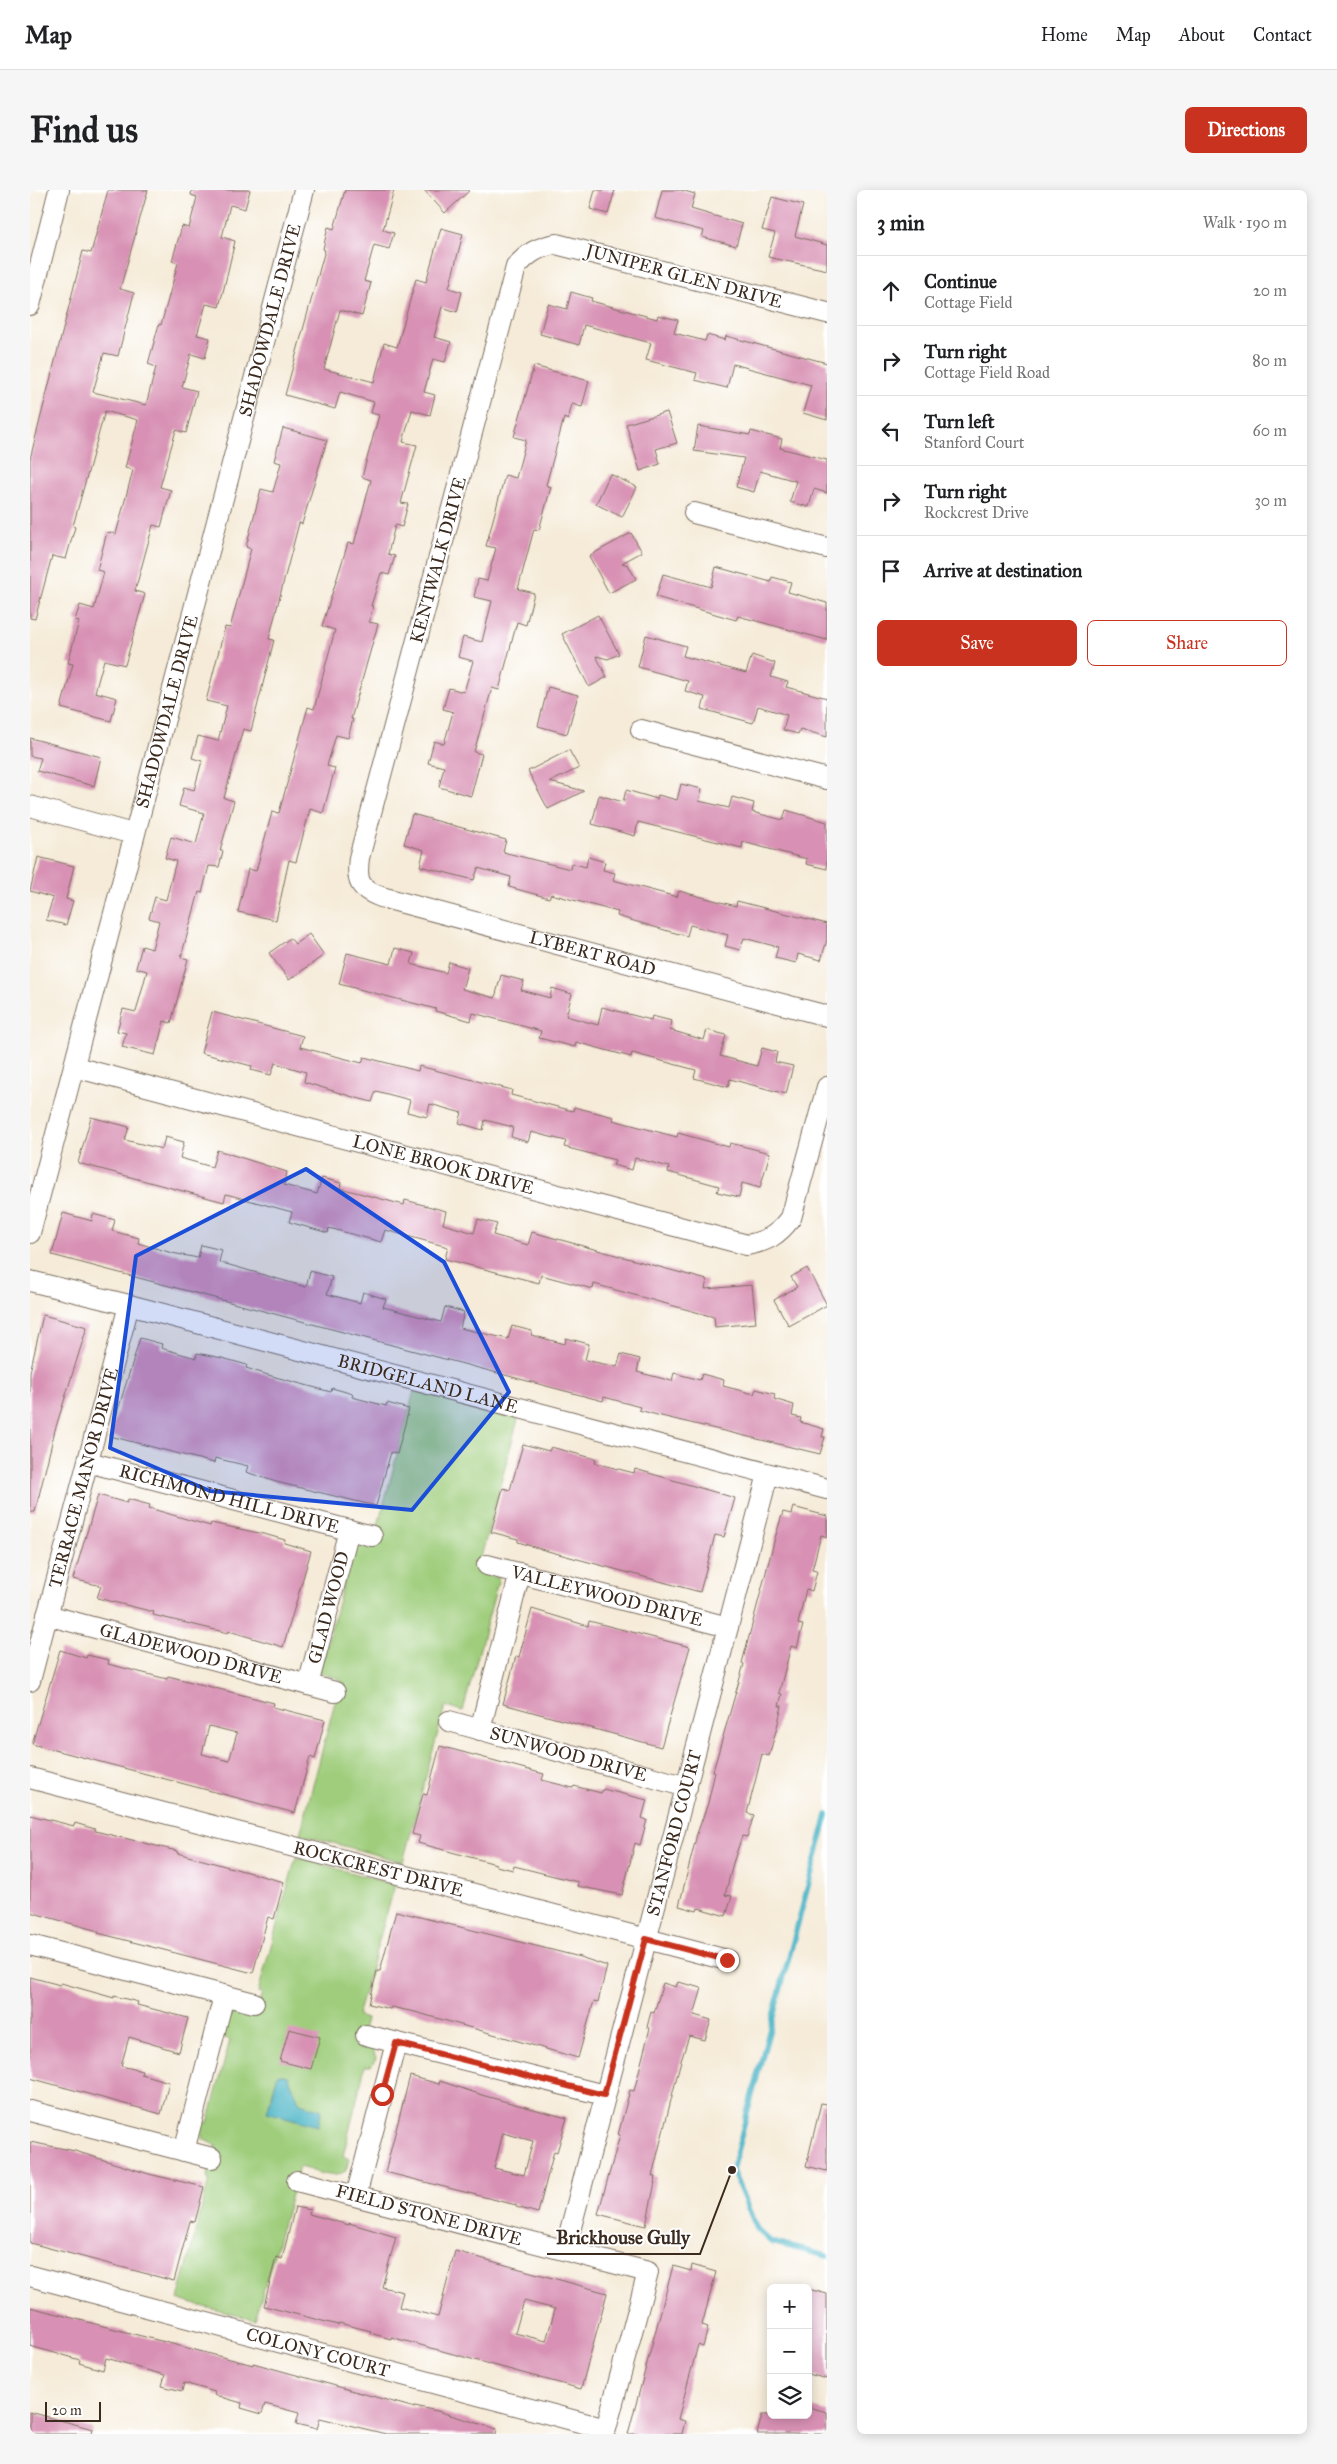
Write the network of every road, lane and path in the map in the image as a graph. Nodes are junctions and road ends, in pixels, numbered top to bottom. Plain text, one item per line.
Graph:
1 (59, 190) edge
2 (304, 190) edge
3 (540, 247) joint
4 (30, 305) edge
5 (827, 313) edge
6 (694, 513) dead end
7 (827, 548) edge
8 (641, 730) dead end
9 (827, 780) edge
10 (30, 806) edge
11 (133, 834) junction
12 (361, 884) joint
13 (827, 1016) edge
14 (75, 1067) junction
15 (827, 1087) edge
16 (30, 1233) edge
17 (30, 1281) edge
18 (129, 1305) junction
19 (88, 1462) junction
20 (768, 1474) junction
21 (827, 1489) edge
22 (349, 1530) junction
23 (372, 1536) dead end
24 (487, 1564) dead end
25 (520, 1573) junction
26 (48, 1615) junction
27 (728, 1627) junction
28 (30, 1681) edge
29 (308, 1685) junction
30 (335, 1692) dead end
31 (449, 1721) dead end
32 (480, 1730) junction
33 (30, 1778) edge
34 (687, 1787) junction
35 (646, 1939) junction
36 (30, 1946) edge
37 (727, 1960) dead end
38 (224, 1996) junction
39 (254, 2003) dead end
40 (366, 2035) dead end
41 (396, 2043) junction
42 (604, 2095) junction
43 (30, 2111) edge
44 (184, 2151) junction
45 (212, 2158) dead end
46 (297, 2181) dead end
47 (356, 2196) junction
48 (565, 2250) junction
49 (30, 2276) edge
50 (606, 2429) joint

1 - 4 street
2 - 11 street, SHADOWDALE DRIVE
3 - 5 street, JUNIPER GLEN DRIVE
3 - 12 street, KENTWALK DRIVE
6 - 7 street
8 - 9 street
10 - 11 street
11 - 14 street, SHADOWDALE DRIVE
12 - 13 street, LYBERT ROAD
14 - 15 street, LONE BROOK DRIVE
14 - 16 street, SHADOWDALE DRIVE
17 - 18 street, BRIDGELAND LANE
18 - 19 street, TERRACE MANOR DRIVE
18 - 20 street, BRIDGELAND LANE
19 - 22 street, RICHMOND HILL DRIVE
19 - 26 street, TERRACE MANOR DRIVE
20 - 21 street, BRIDGELAND LANE
20 - 27 street, STANFORD COURT
22 - 23 street, RICHMOND HILL DRIVE
22 - 29 street, GLAD WOOD
24 - 25 street, VALLEYWOOD DRIVE
25 - 27 street, VALLEYWOOD DRIVE
25 - 32 street
26 - 28 street, TERRACE MANOR DRIVE
26 - 29 street, GLADEWOOD DRIVE
27 - 34 street, STANFORD COURT
29 - 30 street, GLADEWOOD DRIVE
31 - 32 street, SUNWOOD DRIVE
32 - 34 street, SUNWOOD DRIVE
33 - 35 street, ROCKCREST DRIVE
34 - 35 street, STANFORD COURT
35 - 37 street, ROCKCREST DRIVE
35 - 42 street, STANFORD COURT
36 - 38 street
38 - 39 street
38 - 44 street
40 - 41 street
41 - 42 street
41 - 47 street
42 - 48 street, STANFORD COURT
43 - 44 street
44 - 45 street
46 - 47 street, FIELD STONE DRIVE
47 - 48 street, FIELD STONE DRIVE
48 - 50 street, FIELD STONE DRIVE
49 - 50 street, COLONY COURT

